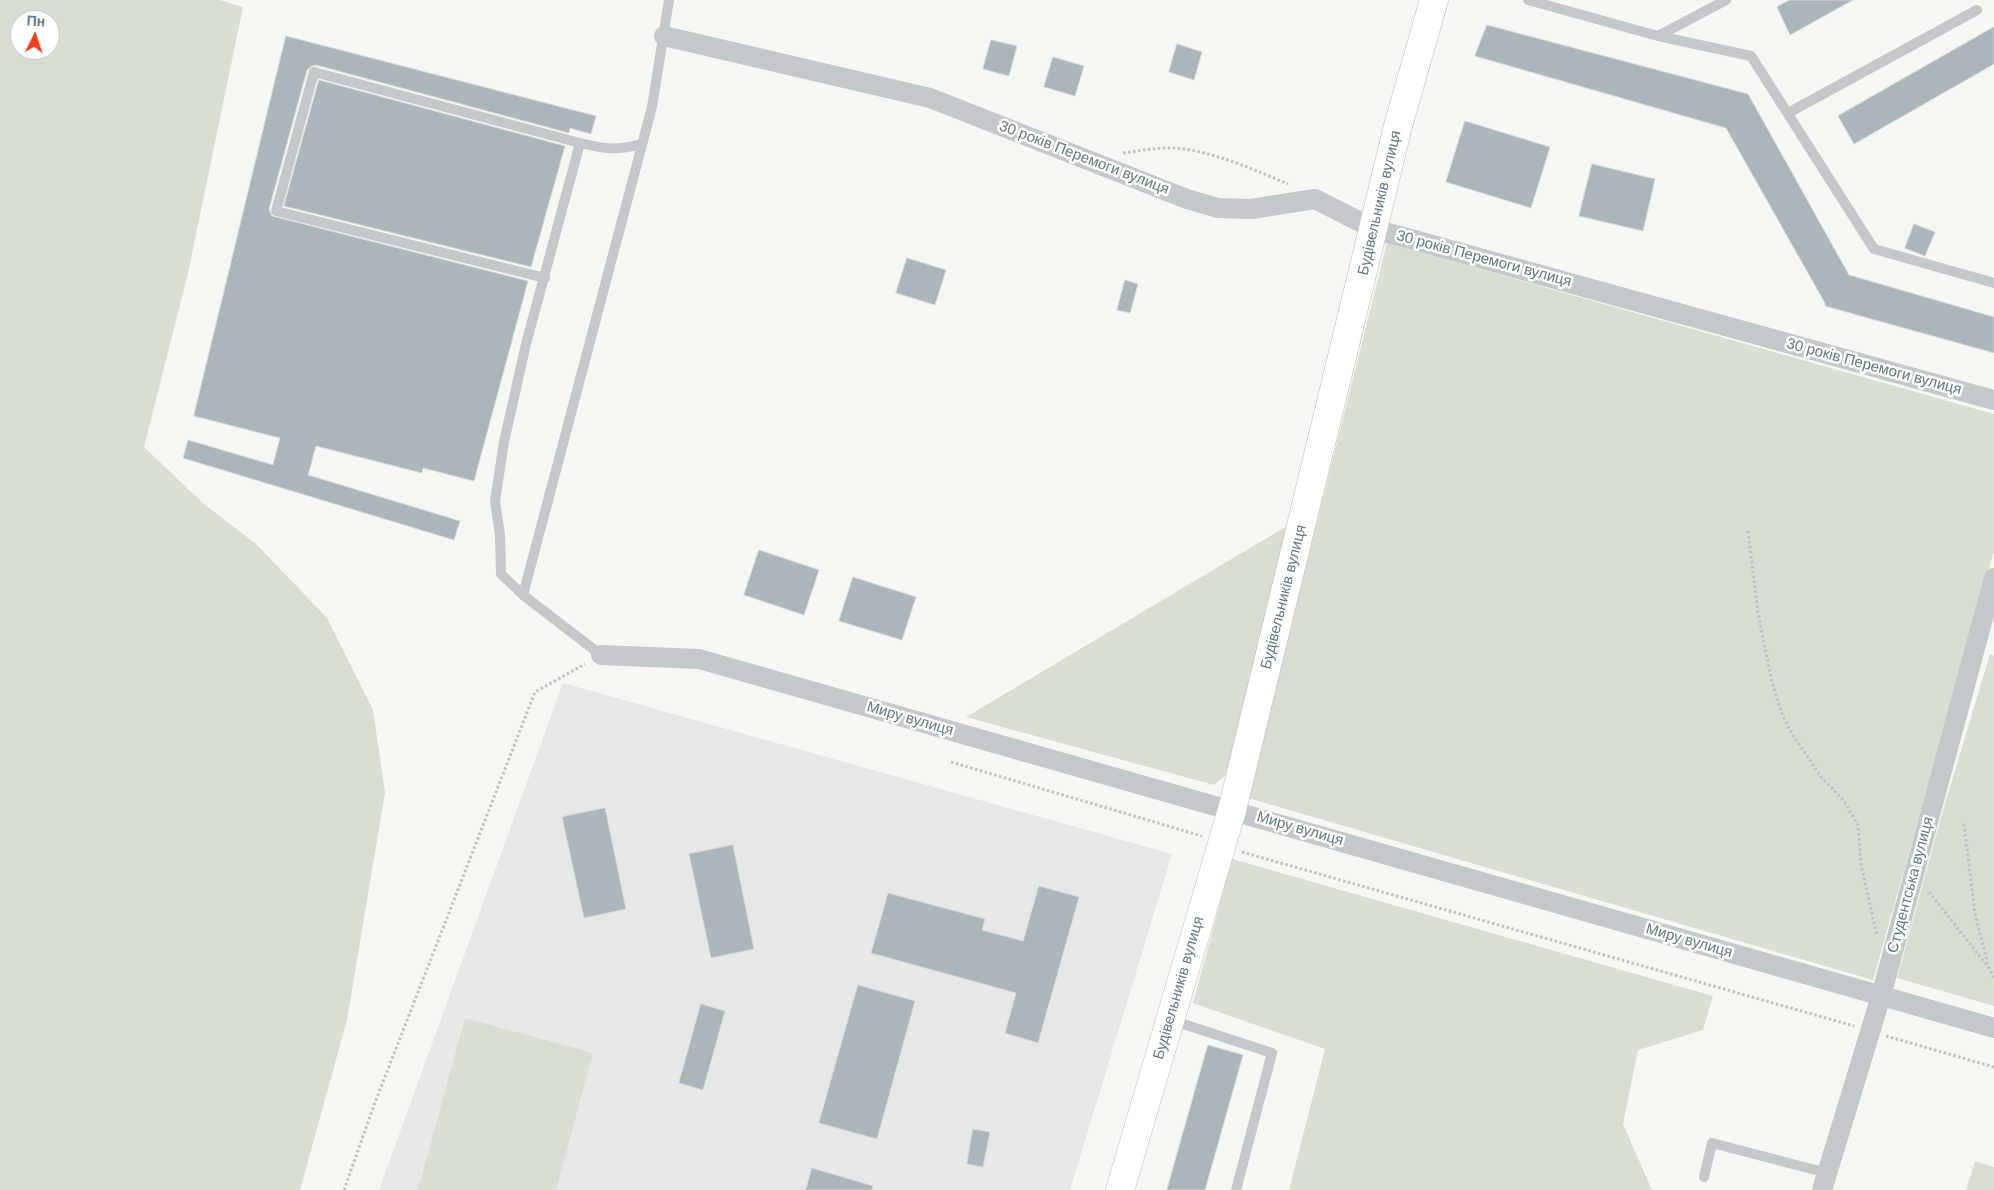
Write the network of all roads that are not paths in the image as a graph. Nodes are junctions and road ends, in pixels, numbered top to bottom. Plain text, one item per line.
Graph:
1 (669, 0) edge
2 (1434, 0) edge
3 (1528, 0) edge
4 (1726, 0) edge
5 (1976, 10) dead end
6 (664, 36) junction
7 (1658, 36) junction
8 (1788, 113) junction
9 (580, 143) junction
10 (642, 144) junction
11 (1374, 229) junction
12 (544, 278) junction
13 (1994, 283) edge
14 (1994, 400) edge
15 (1994, 578) edge
16 (523, 595) junction
17 (601, 655) joint
18 (1232, 810) junction
19 (1880, 996) junction
20 (1170, 1020) junction
21 (1994, 1028) edge
22 (1704, 1177) dead end
23 (1825, 1182) edge
24 (1120, 1190) edge
25 (1236, 1190) edge

1 - 6 lane
2 - 11 street, Будівельників вулиця
3 - 7 lane
4 - 7 lane
5 - 8 lane
6 - 10 lane
6 - 11 street, 30 років Перемоги вулиця
7 - 8 lane
8 - 13 lane
9 - 10 lane
9 - 12 lane
9 - 12 lane
10 - 16 lane
11 - 14 street, 30 років Перемоги вулиця
11 - 18 street, Будівельників вулиця
12 - 16 lane
15 - 19 street, Студентська вулиця
16 - 17 lane
17 - 18 street, Миру вулиця
18 - 19 street, Миру вулиця
18 - 20 street, Будівельників вулиця
19 - 21 street, Миру вулиця
19 - 23 street, Студентська вулиця
20 - 24 street, Будівельників вулиця
20 - 25 lane
22 - 23 lane

